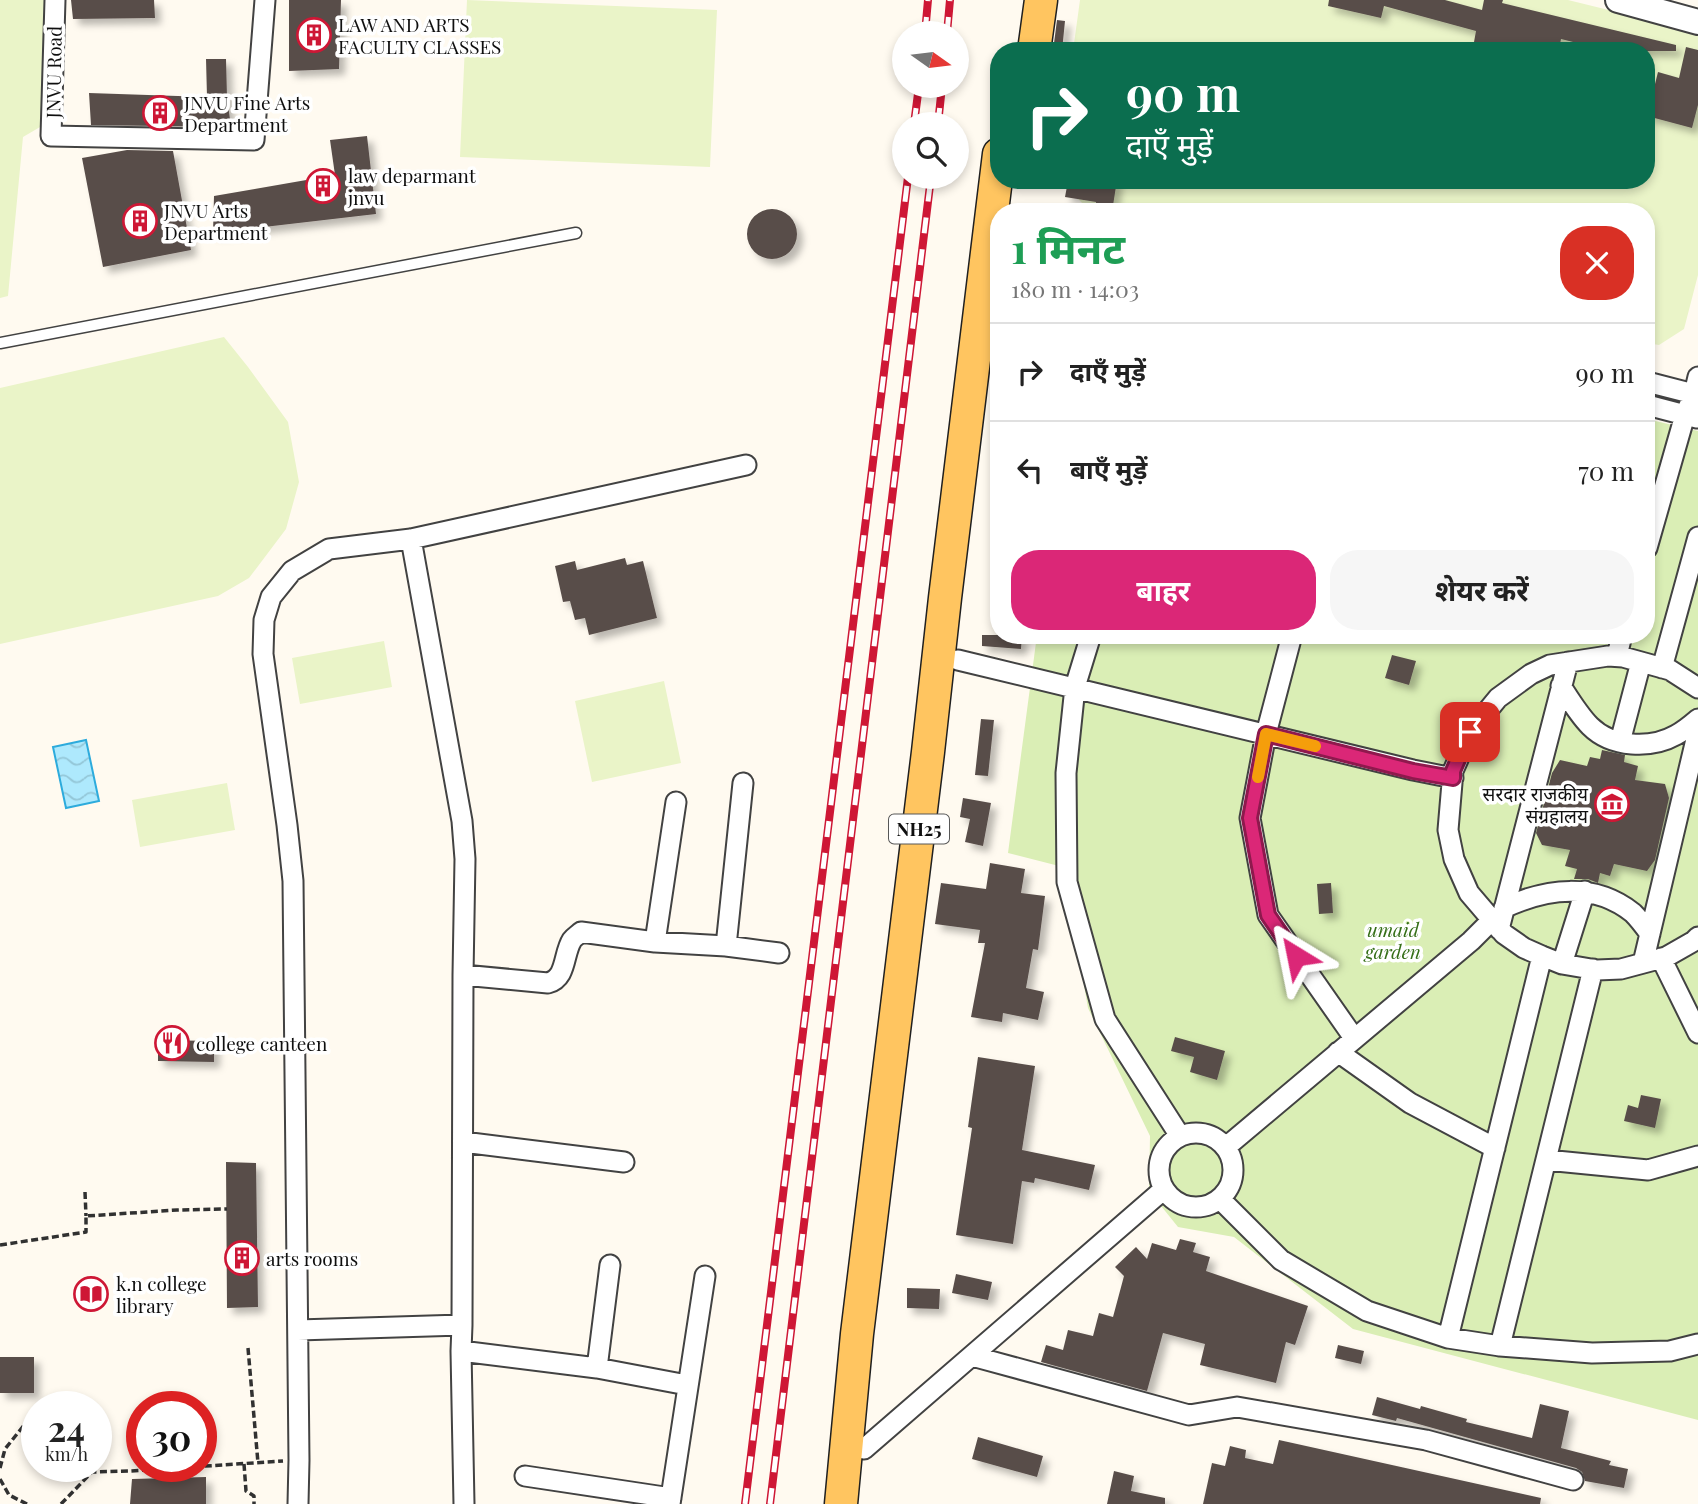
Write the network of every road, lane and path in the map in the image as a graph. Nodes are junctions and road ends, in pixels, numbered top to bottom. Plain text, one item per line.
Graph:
1 (55, 0) edge
2 (265, 0) edge
3 (1020, 0) edge
4 (1041, 0) edge
5 (1618, 0) edge
6 (1698, 22) edge
7 (1014, 42) edge
8 (1035, 42) edge
9 (576, 233) dead end
10 (990, 283) edge
11 (0, 342) edge
12 (1655, 384) edge
13 (1697, 389) edge
14 (990, 390) edge
15 (1655, 407) edge
16 (1692, 417) edge
17 (746, 465) dead end
18 (1655, 525) edge
19 (1698, 537) edge
20 (411, 539) junction
21 (1088, 644) edge
22 (1290, 644) edge
23 (1620, 644) edge
24 (1617, 656) junction
25 (958, 660) junction
26 (1568, 662) junction
27 (1641, 662) junction
28 (1662, 668) junction
29 (1075, 687) junction
30 (1561, 687) junction
31 (1698, 688) edge
32 (1698, 719) edge
33 (1698, 731) edge
34 (1266, 734) junction
35 (1620, 742) junction
36 (1453, 778) junction
37 (743, 783) dead end
38 (676, 802) dead end
39 (1586, 891) junction
40 (1498, 919) junction
41 (1650, 934) junction
42 (1698, 937) edge
43 (655, 942) junction
44 (726, 946) junction
45 (779, 953) dead end
46 (1542, 956) junction
47 (1652, 961) junction
48 (1562, 964) junction
49 (1593, 969) junction
50 (463, 975) junction
51 (1698, 1033) edge
52 (1354, 1038) junction
53 (1338, 1052) junction
54 (1180, 1136) junction
55 (463, 1142) junction
56 (1226, 1147) junction
57 (1495, 1148) junction
58 (1698, 1156) edge
59 (1546, 1160) junction
60 (624, 1162) dead end
61 (1163, 1190) junction
62 (85, 1192) dead end
63 (1220, 1199) junction
64 (227, 1209) dead end
65 (86, 1216) junction
66 (0, 1245) edge
67 (610, 1265) dead end
68 (705, 1276) dead end
69 (463, 1325) junction
70 (298, 1330) junction
71 (1448, 1338) junction
72 (1698, 1344) edge
73 (1500, 1346) junction
74 (248, 1348) dead end
75 (461, 1351) junction
76 (972, 1356) junction
77 (597, 1368) junction
78 (687, 1385) junction
79 (21, 1429) edge
80 (864, 1449) junction
81 (1, 1458) edge
82 (299, 1460) junction
83 (258, 1463) junction
84 (244, 1464) junction
85 (0, 1468) edge
86 (112, 1471) edge
87 (525, 1476) dead end
88 (0, 1479) edge
89 (1573, 1480) dead end
90 (82, 1482) edge
91 (671, 1501) edge
92 (27, 1504) edge
93 (61, 1504) edge
94 (254, 1504) edge
95 (298, 1504) edge
96 (464, 1504) edge
97 (841, 1504) edge
98 (862, 1504) edge

1 - 2 street, JNVU Road
3 - 7 main road
4 - 8 main road
5 - 6 street
9 - 11 lane
10 - 97 main road, NH25
12 - 13 street
13 - 16 street
14 - 25 main road, NH25
15 - 16 street
16 - 18 street
17 - 20 street
19 - 28 street
20 - 50 street
20 - 70 street
21 - 29 street
22 - 34 street
23 - 24 street
24 - 26 street
24 - 27 street
25 - 29 street
25 - 80 main road, NH25
26 - 30 street
26 - 36 street
27 - 28 street
27 - 35 street
28 - 31 street
29 - 34 street
29 - 54 street
30 - 35 street
30 - 40 street
32 - 35 street
33 - 41 street
34 - 36 street
34 - 52 street
36 - 40 street
37 - 44 street
38 - 43 street
39 - 40 street
39 - 41 street
39 - 48 street
40 - 46 street
40 - 52 street
41 - 47 street
42 - 47 street
43 - 44 street
43 - 50 street
44 - 45 street
46 - 48 street
46 - 57 street
47 - 49 street
47 - 51 street
48 - 49 street
49 - 59 street
50 - 55 street
52 - 53 street
53 - 56 street
53 - 57 street
54 - 56 street
54 - 61 street
55 - 60 street
55 - 69 street
56 - 63 street
57 - 71 street
58 - 59 street
59 - 73 street
61 - 63 street
61 - 76 street
62 - 65 path
63 - 71 street
64 - 65 path
65 - 66 path
67 - 77 street
68 - 78 street
69 - 70 street
69 - 75 street
70 - 82 street
71 - 73 street
72 - 73 street
74 - 83 path
75 - 77 street
75 - 96 street
76 - 80 street
76 - 89 street
77 - 78 street
78 - 91 street
79 - 81 path
80 - 98 main road, NH25
81 - 85 path
82 - 83 path
82 - 95 street
83 - 84 path
84 - 86 path
84 - 94 path
87 - 91 street
88 - 92 path
90 - 93 path

